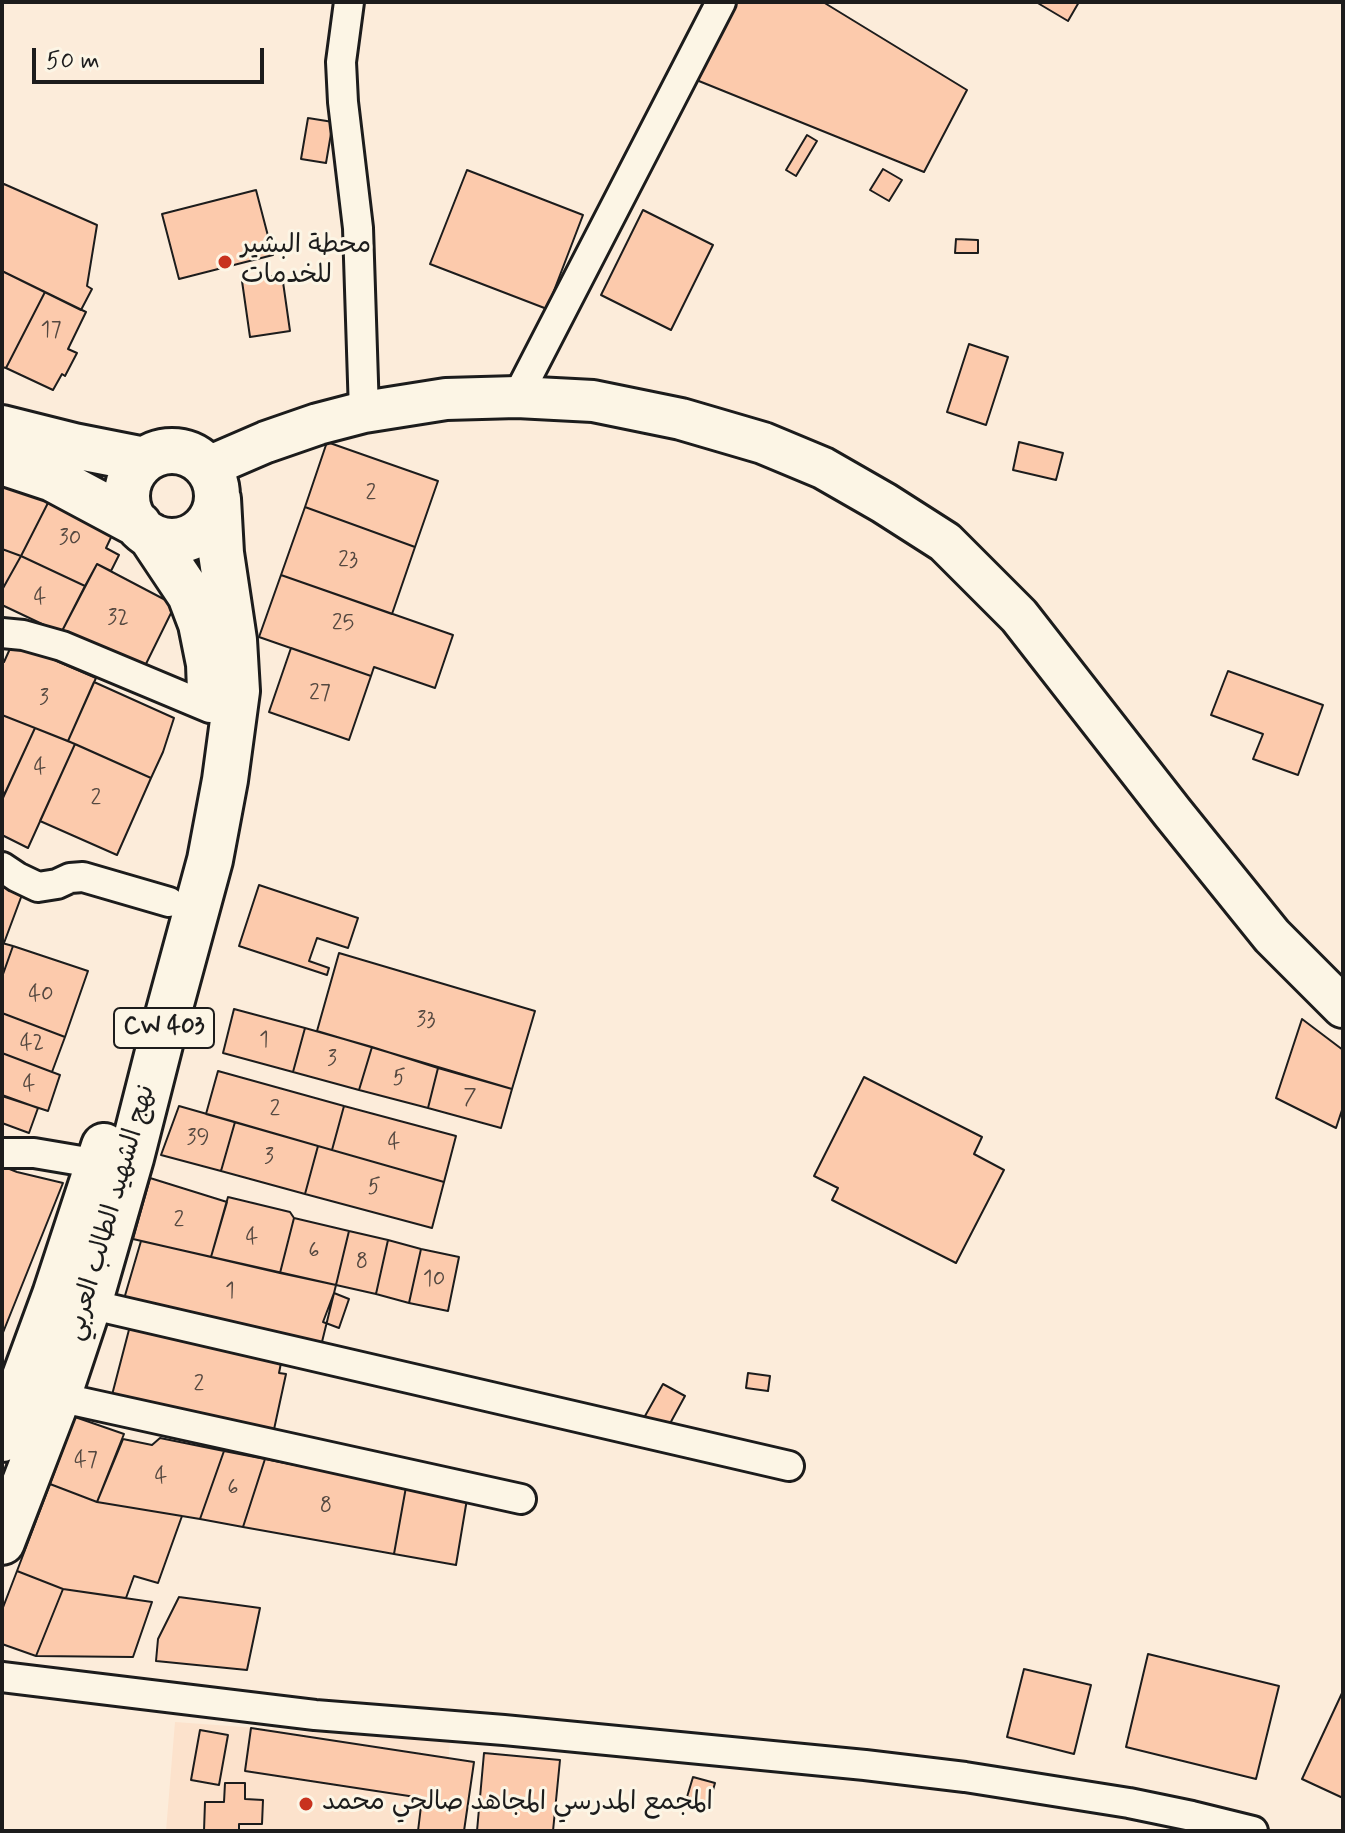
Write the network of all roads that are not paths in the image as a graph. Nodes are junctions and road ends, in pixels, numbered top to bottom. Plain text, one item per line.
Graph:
1 (349, 2) edge
2 (721, 2) edge
3 (517, 397) junction
4 (364, 412) junction
5 (2, 428) edge
6 (145, 460) junction
7 (2, 462) edge
8 (213, 483) junction
9 (144, 530) junction
10 (2, 633) edge
11 (210, 708) junction
12 (2, 867) edge
13 (169, 902) junction
14 (1343, 1007) edge
15 (2, 1153) edge
16 (99, 1164) junction
17 (89, 1304) junction
18 (58, 1397) junction
19 (2, 1437) edge
20 (789, 1466) dead end
21 (521, 1499) dead end
22 (2, 1542) edge
23 (2, 1677) edge
24 (1253, 1831) edge

1 - 4 street
2 - 3 street
3 - 4 main road
3 - 14 main road
4 - 8 main road
5 - 6 main road
6 - 8 main road
6 - 9 main road
7 - 9 main road, نهج الشهيد الطالب العربي / CW 403
8 - 9 main road
8 - 17 main road, نهج الشهيد الطالب العربي / CW 403
9 - 11 main road, نهج الشهيد الطالب العربي / CW 403
10 - 11 street
11 - 13 main road, نهج الشهيد الطالب العربي / CW 403
12 - 13 street
13 - 16 main road, نهج الشهيد الطالب العربي / CW 403
15 - 16 street
16 - 19 main road, نهج الشهيد الطالب العربي / CW 403
17 - 18 main road, نهج الشهيد الطالب العربي / CW 403
17 - 20 street
18 - 21 street
18 - 22 main road, نهج الشهيد الطالب العربي / CW 403
23 - 24 street

